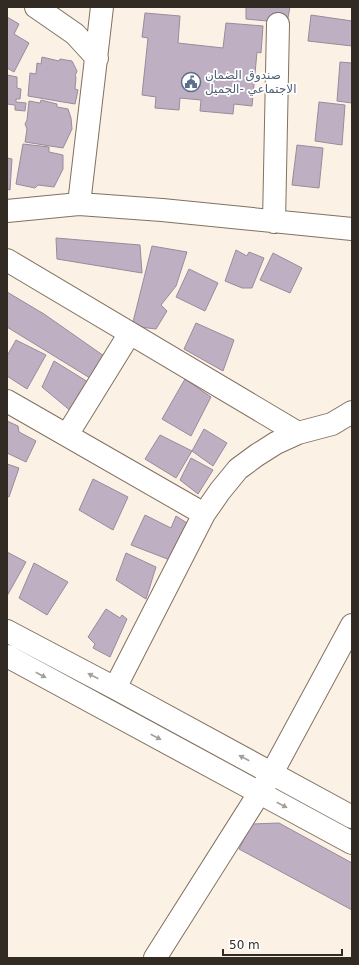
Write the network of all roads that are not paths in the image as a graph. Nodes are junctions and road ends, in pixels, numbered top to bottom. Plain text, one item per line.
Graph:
1 (36, 7) edge
2 (102, 7) edge
3 (278, 24) dead end
4 (97, 58) junction
5 (79, 204) junction
6 (7, 211) edge
7 (274, 222) junction
8 (352, 229) edge
9 (7, 260) edge
10 (130, 333) junction
11 (7, 401) edge
12 (352, 412) edge
13 (298, 433) junction
14 (68, 435) junction
15 (204, 514) junction
16 (352, 625) edge
17 (7, 631) edge
18 (7, 656) edge
19 (115, 688) junction
20 (272, 773) junction
21 (260, 793) junction
22 (352, 817) edge
23 (352, 843) edge
24 (155, 958) edge

1 - 4 street
2 - 4 street
3 - 7 street
4 - 5 street
5 - 6 street
5 - 7 street
7 - 8 street
9 - 10 street
10 - 13 street
10 - 14 street
11 - 14 street
12 - 13 street
13 - 15 street
14 - 15 street
15 - 19 street
16 - 20 street
19 -> 17 street
18 -> 21 street
20 -> 19 street
20 - 21 street
20 - 22 street
21 -> 23 street
21 - 24 street

